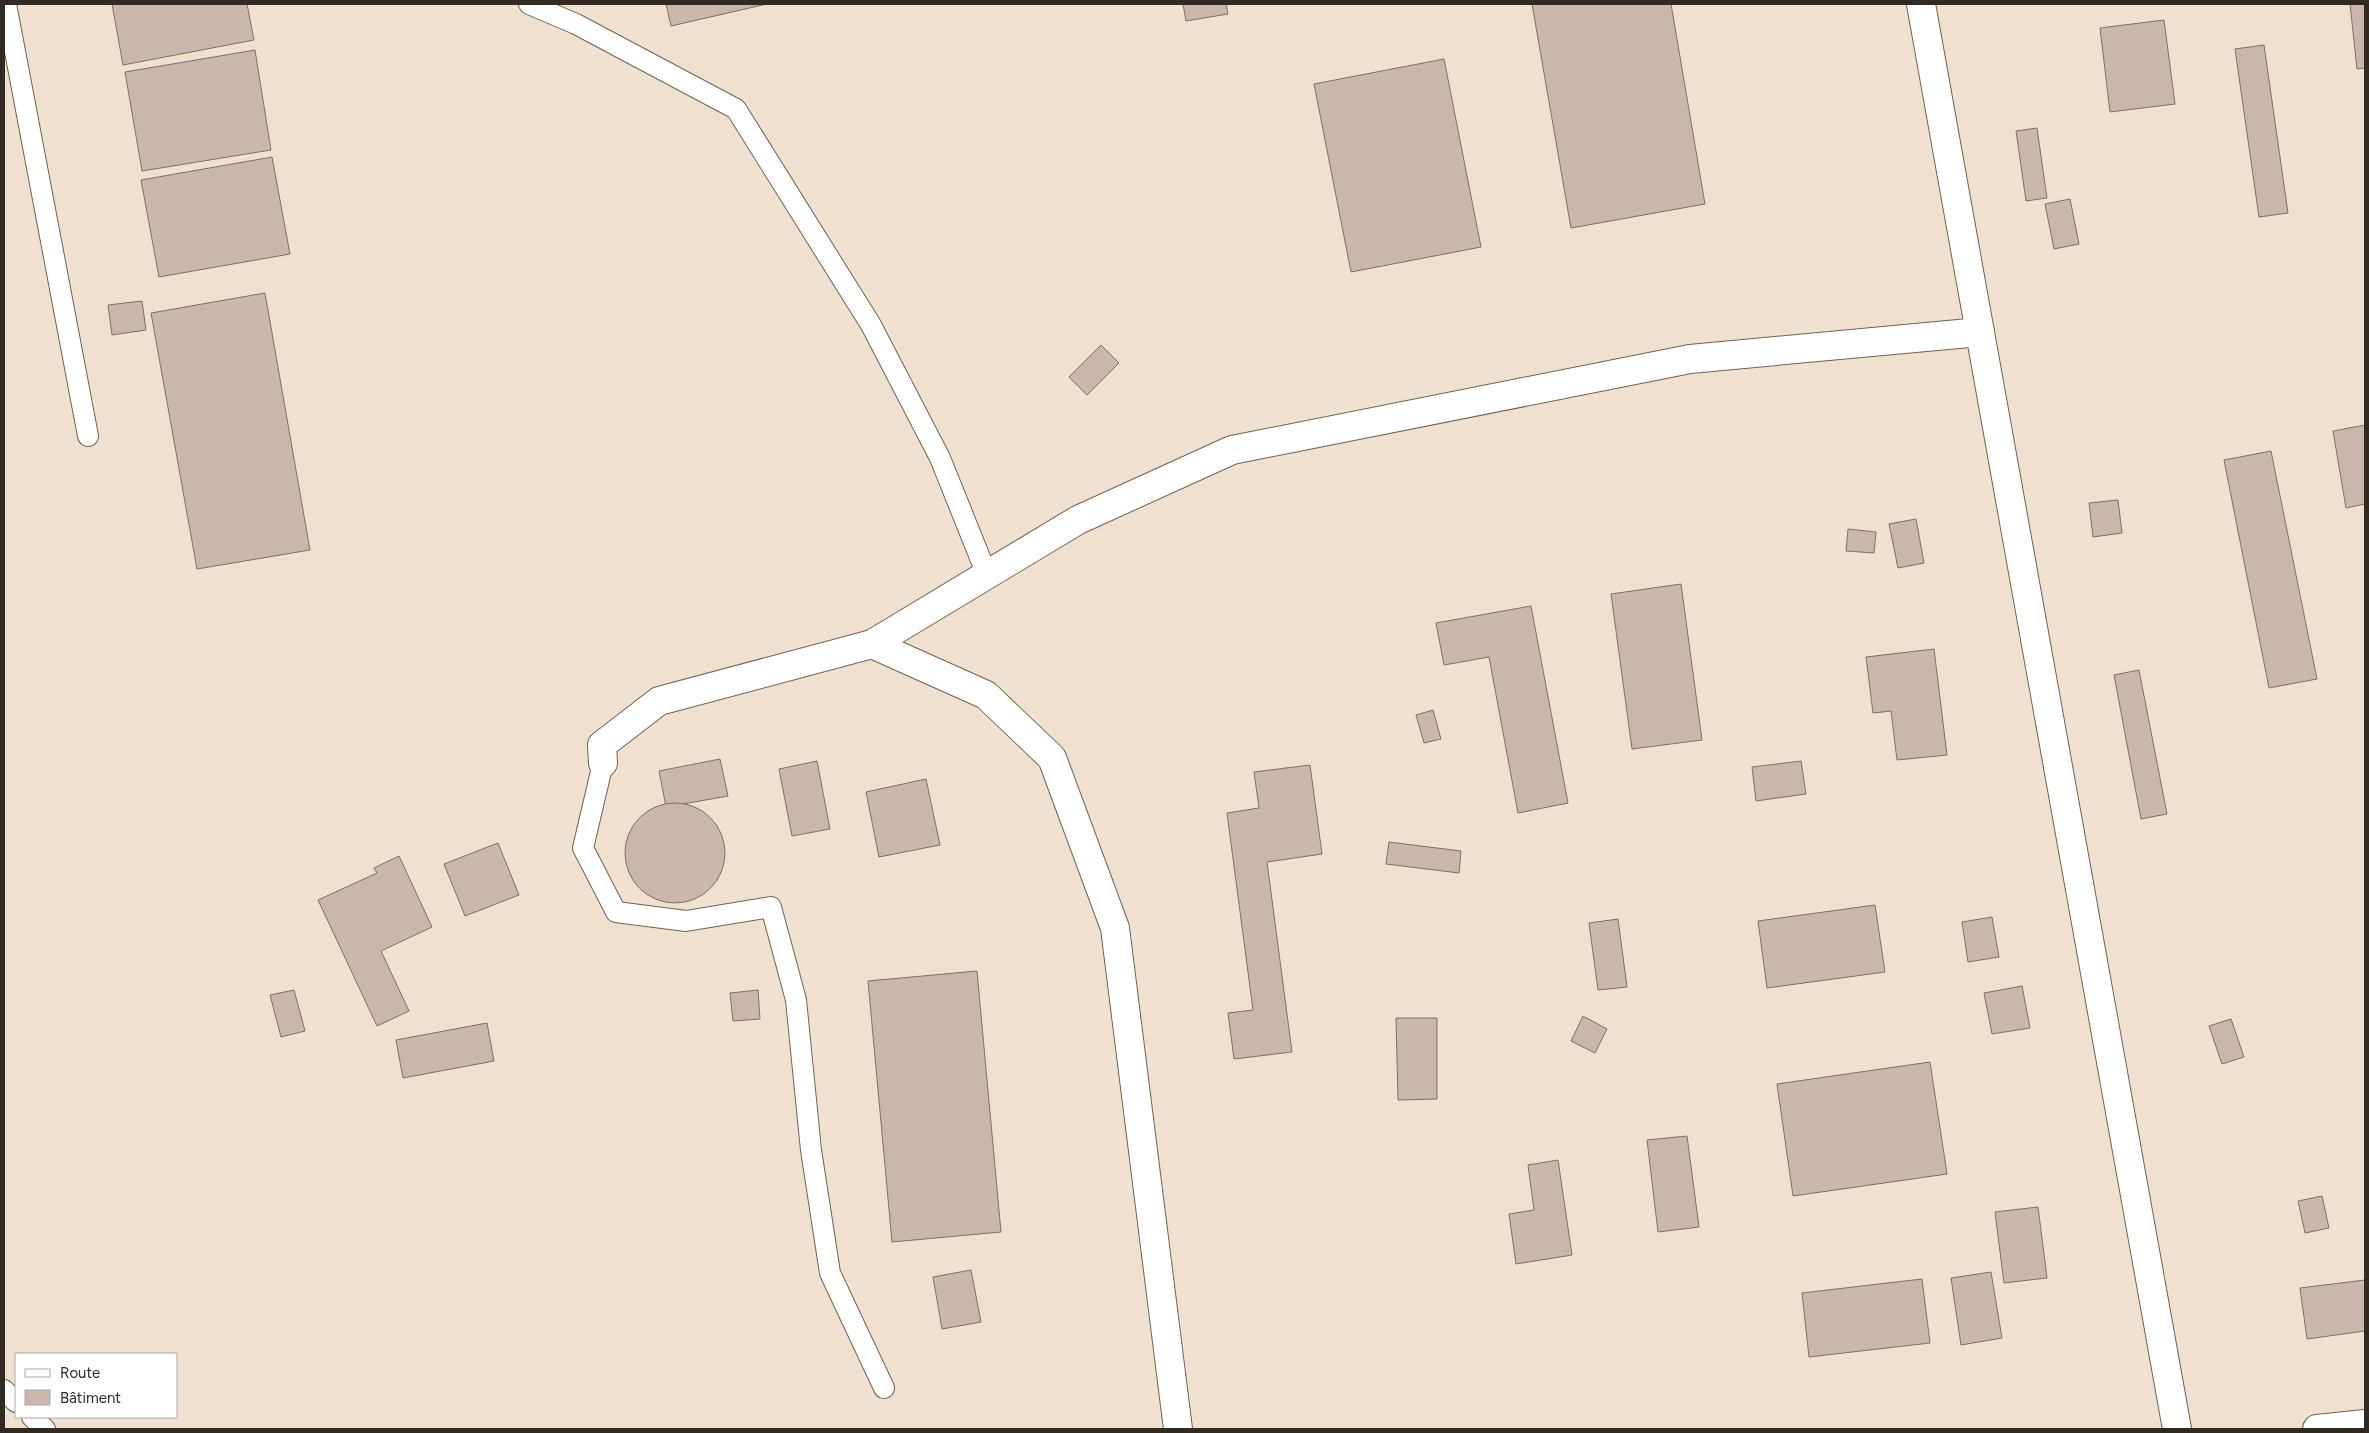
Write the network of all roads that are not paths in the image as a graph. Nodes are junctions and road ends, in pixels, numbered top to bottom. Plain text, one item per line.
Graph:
1 (6, 4) edge
2 (530, 4) edge
3 (1921, 4) edge
4 (1980, 332) junction
5 (88, 436) dead end
6 (987, 575) junction
7 (872, 644) junction
8 (603, 763) joint
9 (884, 1388) dead end
10 (4, 1390) edge
11 (15, 1401) edge
12 (33, 1418) edge
13 (2365, 1424) edge
14 (45, 1429) edge
15 (1178, 1429) edge
16 (2176, 1429) edge
17 (2317, 1429) edge

1 - 5 lane
2 - 6 lane
3 - 4 street
4 - 6 street
4 - 16 street
6 - 7 street
7 - 8 street
7 - 15 street
8 - 9 lane
10 - 11 lane
12 - 14 lane
13 - 17 street

